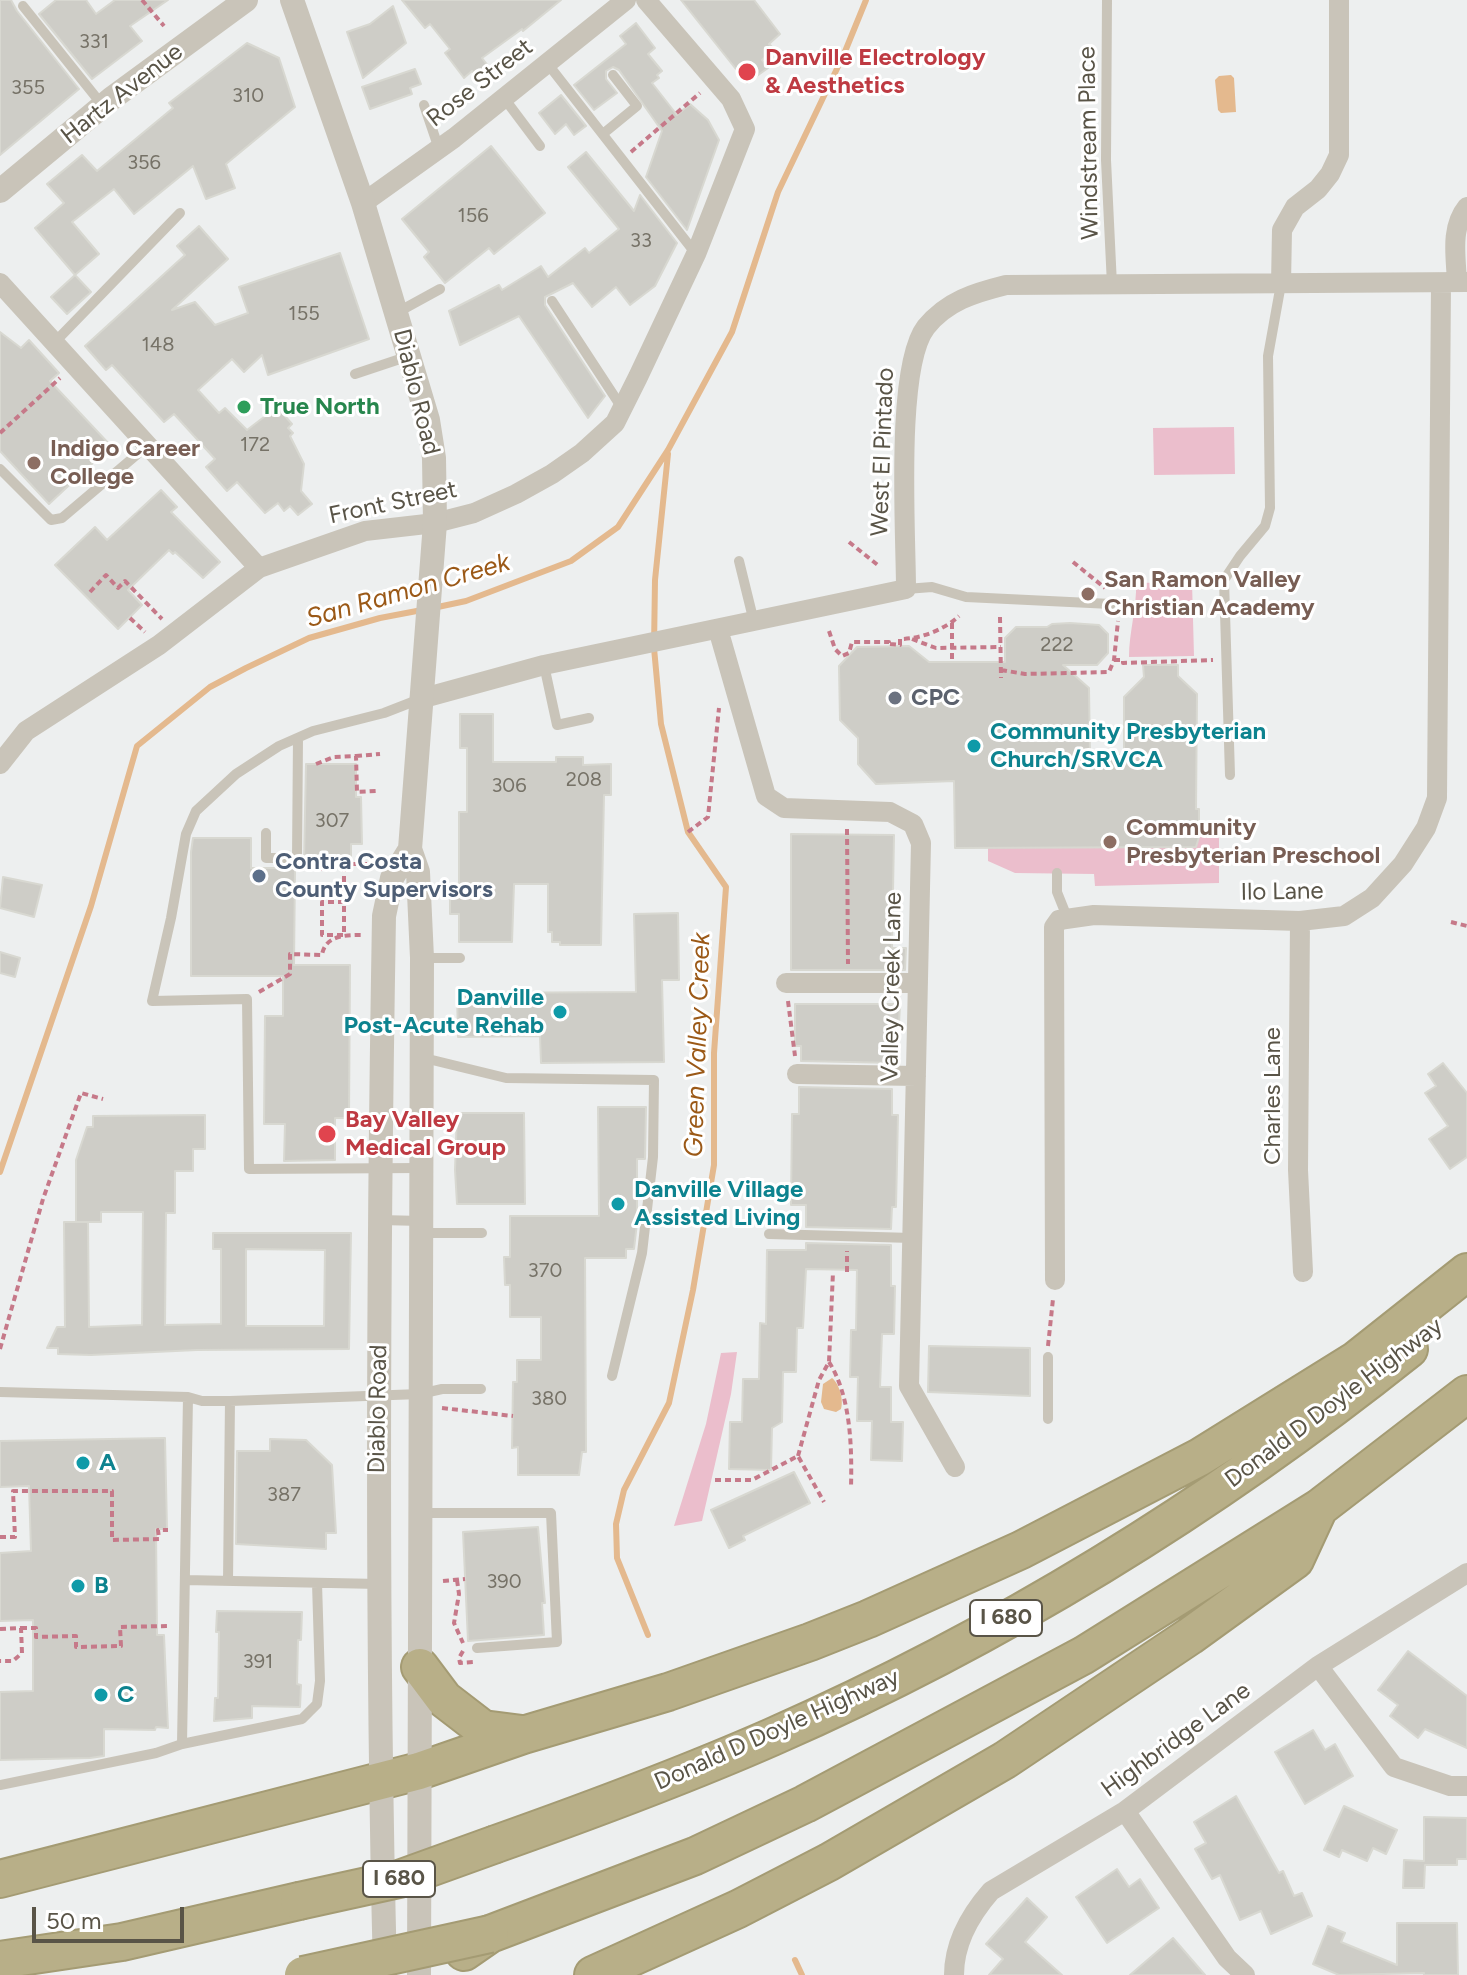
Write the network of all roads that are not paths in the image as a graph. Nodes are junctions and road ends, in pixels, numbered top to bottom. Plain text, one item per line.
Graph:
1 (246, 0) edge
2 (292, 0) edge
3 (626, 0) edge
4 (646, 0) edge
5 (1107, 0) edge
6 (1339, 0) edge
7 (23, 6) dead end
8 (547, 63) junction
9 (613, 75) dead end
10 (504, 98) junction
11 (424, 105) dead end
12 (103, 106) junction
13 (604, 133) junction
14 (540, 146) dead end
15 (439, 149) junction
16 (0, 191) edge
17 (363, 203) junction
18 (1467, 207) edge
19 (180, 213) dead end
20 (696, 254) junction
21 (1455, 282) edge
22 (0, 283) edge
23 (1281, 284) junction
24 (1112, 285) junction
25 (440, 289) dead end
26 (552, 301) dead end
27 (396, 313) junction
28 (54, 343) junction
29 (409, 356) junction
30 (355, 374) dead end
31 (622, 408) junction
32 (147, 446) junction
33 (0, 469) edge
34 (435, 523) junction
35 (739, 561) dead end
36 (259, 568) junction
37 (906, 589) junction
38 (1111, 604) dead end
39 (754, 622) junction
40 (710, 631) junction
41 (544, 665) junction
42 (420, 699) junction
43 (589, 718) dead end
44 (298, 738) junction
45 (0, 764) edge
46 (1230, 775) dead end
47 (266, 833) dead end
48 (410, 849) junction
49 (1057, 873) dead end
50 (1067, 917) junction
51 (1300, 921) junction
52 (422, 958) junction
53 (460, 958) dead end
54 (786, 983) road end
55 (918, 983) junction
56 (422, 1057) junction
57 (797, 1074) road end
58 (916, 1076) junction
59 (421, 1168) junction
60 (380, 1169) junction
61 (380, 1220) junction
62 (421, 1227) junction
63 (482, 1233) dead end
64 (769, 1234) dead end
65 (912, 1238) junction
66 (1303, 1272) dead end
67 (1467, 1272) edge
68 (1055, 1280) road end
69 (1467, 1303) edge
70 (1048, 1357) road end
71 (612, 1376) dead end
72 (481, 1389) dead end
73 (0, 1392) edge
74 (378, 1394) junction
75 (1467, 1394) edge
76 (188, 1397) junction
77 (230, 1401) junction
78 (428, 1401) junction
79 (1048, 1419) dead end
80 (955, 1467) dead end
81 (1319, 1508) junction
82 (420, 1513) junction
83 (1467, 1573) edge
84 (185, 1580) junction
85 (228, 1581) junction
86 (317, 1583) junction
87 (379, 1584) junction
88 (477, 1648) road end
89 (1318, 1666) junction
90 (420, 1667) junction
91 (523, 1735) junction
92 (182, 1744) junction
93 (419, 1771) junction
94 (380, 1781) junction
95 (0, 1785) edge
96 (1467, 1786) edge
97 (1125, 1811) junction
98 (0, 1879) edge
99 (476, 1943) junction
100 (0, 1960) edge
101 (303, 1975) edge
102 (387, 1975) edge
103 (419, 1975) edge
104 (593, 1975) edge
105 (954, 1975) edge
106 (1245, 1975) edge

1 - 12 street, Hartz Avenue
2 - 17 street, Diablo Road
3 - 8 street, Rose Street
4 - 20 street, Front Street
5 - 24 lane, Windstream Place
6 - 23 street
7 - 12 lane
8 - 10 street, Rose Street
8 - 13 lane
9 - 13 lane
10 - 14 lane
10 - 15 street, Rose Street
11 - 15 lane
12 - 16 street, Hartz Avenue
13 - 20 lane
15 - 17 street, Rose Street
17 - 27 street, Diablo Road
18 - 21 street, Ilo Lane
19 - 28 lane
20 - 31 street, Front Street
21 - 23 street, West El Pintado
21 - 51 street, Ilo Lane
22 - 28 street
23 - 24 street, West El Pintado
23 - 46 lane
24 - 37 street, West El Pintado
25 - 27 lane
26 - 31 lane
27 - 29 street, Diablo Road
28 - 32 street
29 - 30 lane
29 - 34 street, Diablo Road
31 - 34 street, Front Street
32 - 33 lane
32 - 36 street
34 - 36 street, Front Street
34 - 42 street, Diablo Road
35 - 39 lane
36 - 45 street, Front Street
37 - 38 lane
37 - 39 street
39 - 40 street
40 - 41 street
40 - 55 street, Valley Creek Lane
41 - 42 street
41 - 43 lane
42 - 44 lane
42 - 48 street, Diablo Road
44 - 47 lane
44 - 60 lane
48 - 52 street, Diablo Road
48 - 60 street, Diablo Road
49 - 50 lane
50 - 51 street, Ilo Lane
50 - 68 street
51 - 66 street, Charles Lane
52 - 53 lane
52 - 56 street, Diablo Road
54 - 55 street
55 - 58 street, Valley Creek Lane
56 - 59 street, Diablo Road
56 - 71 lane
57 - 58 street
58 - 65 street, Valley Creek Lane
59 - 60 lane
59 - 62 street, Diablo Road
60 - 61 street, Diablo Road
61 - 62 lane
61 - 74 street, Diablo Road
62 - 63 lane
62 - 78 street, Diablo Road
64 - 65 lane
65 - 80 street, Valley Creek Lane
67 - 91 highway
69 - 100 highway, Donald D Doyle Highway / I 680, bridge
70 - 79 lane
72 - 78 lane
73 - 76 lane
74 - 77 lane
74 - 78 lane
74 - 87 street, Diablo Road
75 - 81 highway
76 - 77 lane
76 - 84 lane
77 - 85 lane
78 - 82 street, Diablo Road
81 - 99 highway
81 - 104 highway
82 - 88 lane
82 - 90 street, Diablo Road
83 - 89 street, Highbridge Lane
84 - 85 lane
84 - 92 lane
85 - 86 lane
86 - 87 lane
86 - 92 lane
87 - 94 street, Diablo Road
89 - 96 street
89 - 97 street, Highbridge Lane
90 - 91 highway
90 - 93 street, Diablo Road
91 - 93 highway
92 - 95 lane
93 - 94 highway
93 - 103 street, Diablo Road
94 - 98 highway
94 - 102 street, Diablo Road
97 - 105 street, Highbridge Lane
97 - 106 street
99 - 101 highway, bridge
99 - 102 highway

